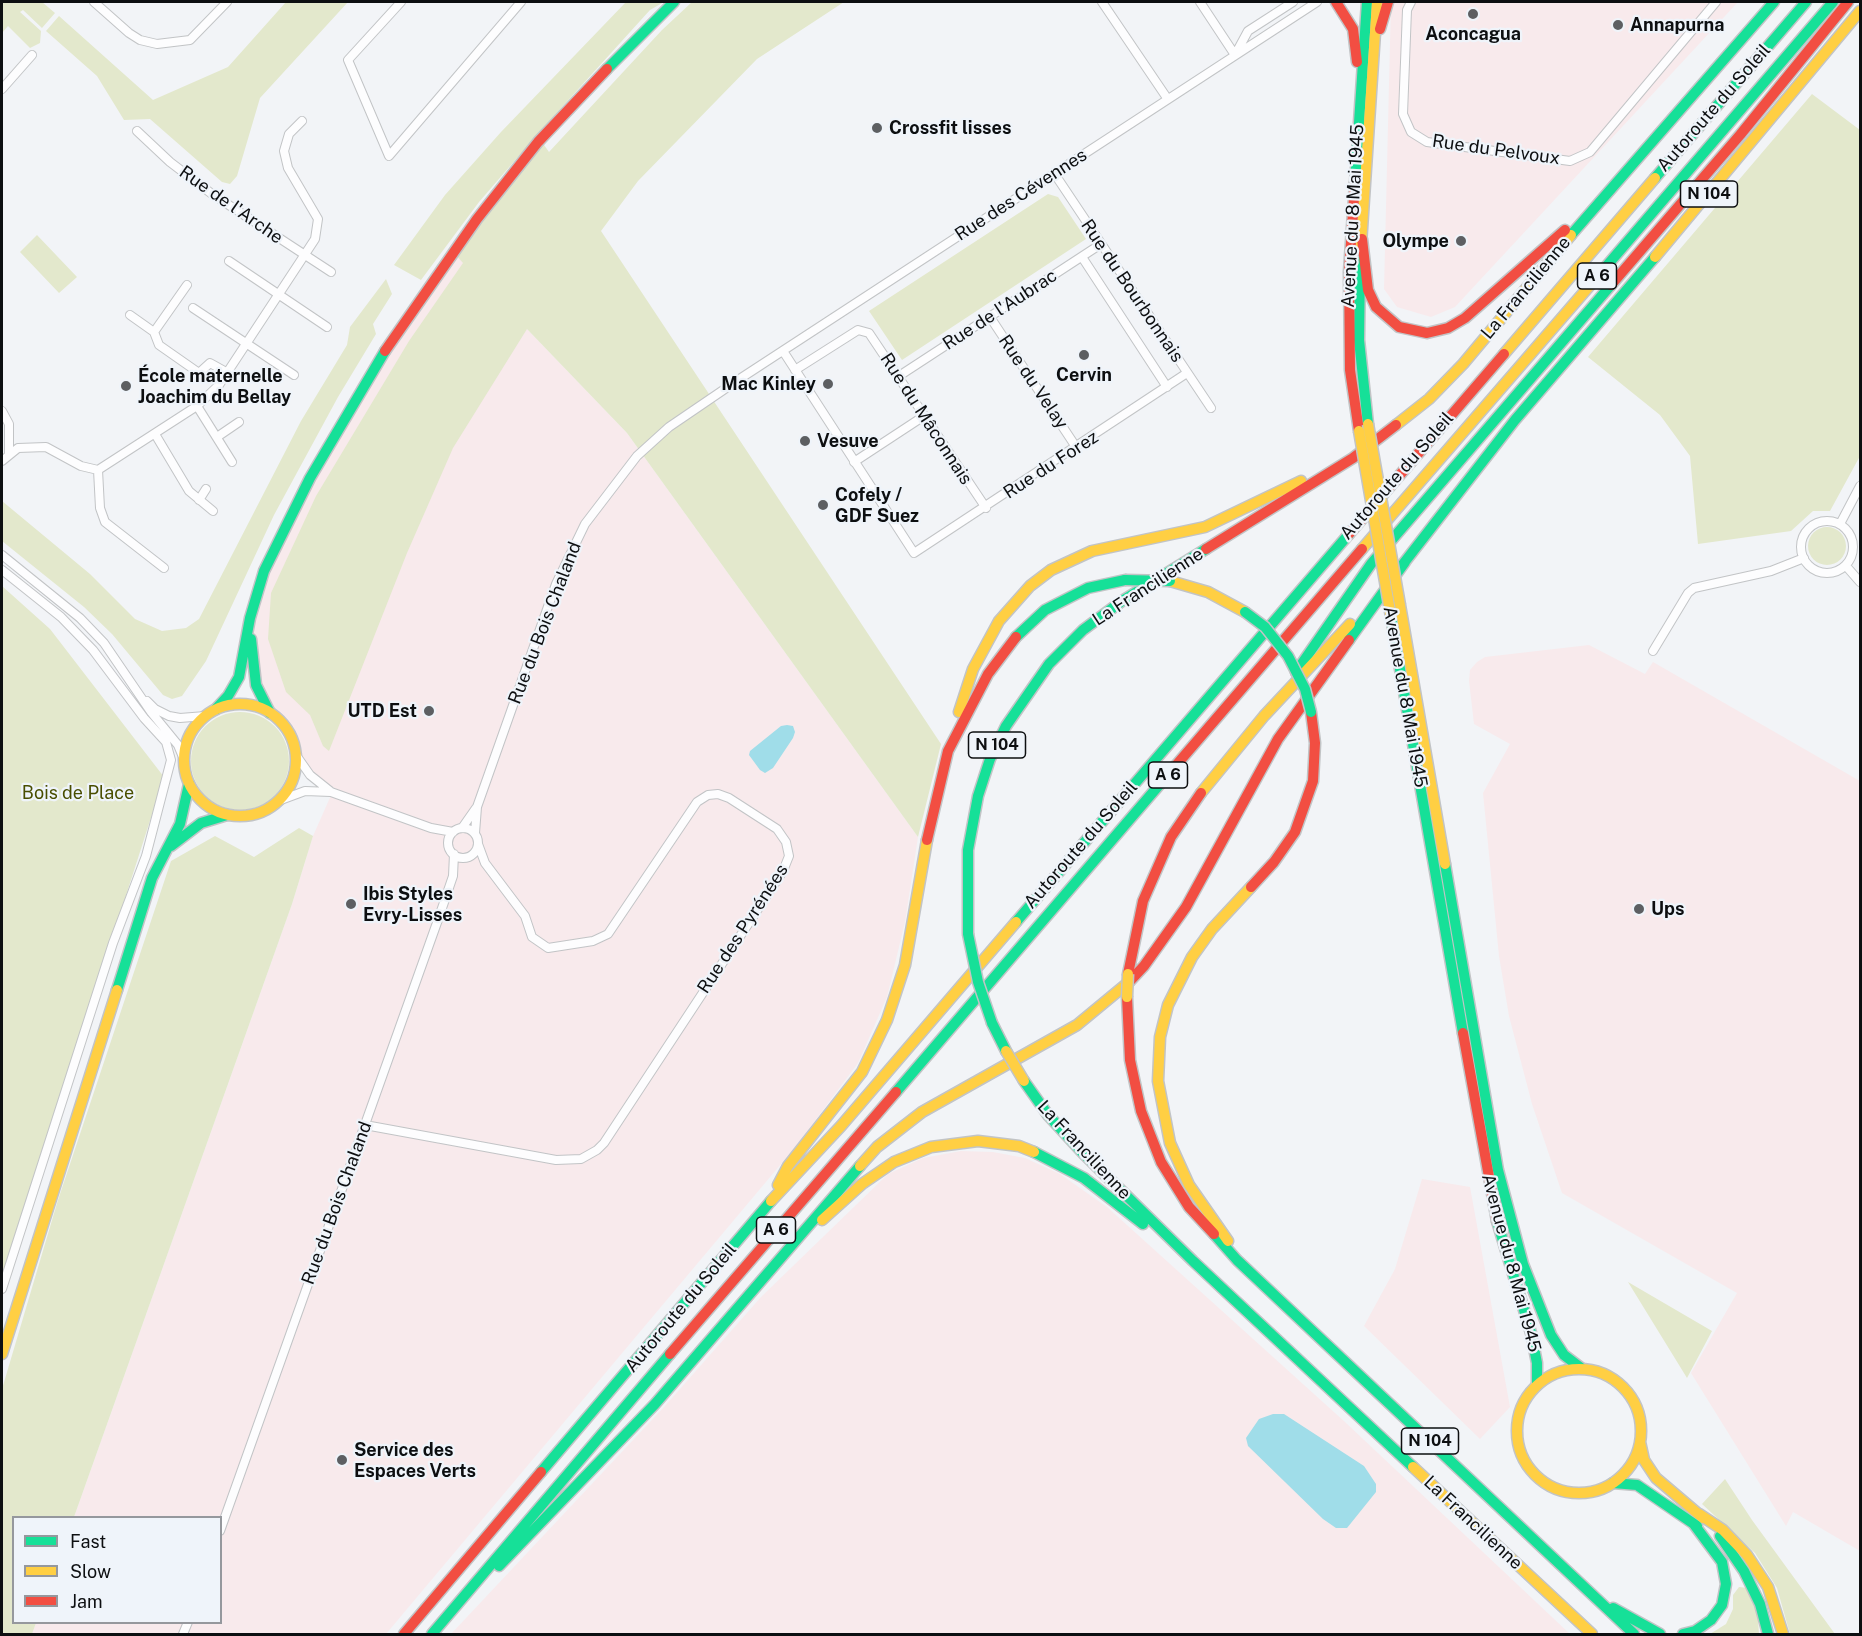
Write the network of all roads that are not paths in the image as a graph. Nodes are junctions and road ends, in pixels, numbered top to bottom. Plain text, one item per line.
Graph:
1 (94, 2) edge
2 (227, 2) edge
3 (401, 2) edge
4 (521, 2) edge
5 (674, 2) edge
6 (1102, 2) edge
7 (1200, 2) edge
8 (1293, 2) edge
9 (1317, 2) edge
10 (1336, 2) edge
11 (1367, 2) edge
12 (1377, 2) edge
13 (1388, 2) edge
14 (1411, 2) edge
15 (1716, 2) edge
16 (1774, 2) edge
17 (1806, 2) edge
18 (1833, 2) edge
19 (1848, 2) edge
20 (1860, 11) edge
21 (1375, 49) junction
22 (32, 55) dead end
23 (1235, 55) junction
24 (1360, 78) junction
25 (2, 89) edge
26 (1167, 98) junction
27 (302, 121) dead end
28 (136, 131) dead end
29 (1054, 173) junction
30 (1605, 194) junction
31 (1362, 239) junction
32 (1101, 244) junction
33 (306, 256) junction
34 (1082, 257) junction
35 (229, 261) dead end
36 (331, 272) dead end
37 (187, 285) dead end
38 (279, 296) junction
39 (193, 308) dead end
40 (130, 315) dead end
41 (990, 317) junction
42 (327, 327) dead end
43 (154, 332) junction
44 (247, 344) junction
45 (783, 351) junction
46 (795, 370) junction
47 (228, 373) junction
48 (1187, 373) junction
49 (294, 375) dead end
50 (899, 376) junction
51 (1167, 387) junction
52 (725, 389) joint
53 (197, 406) junction
54 (1211, 408) dead end
55 (1418, 408) junction
56 (2, 411) edge
57 (924, 416) junction
58 (239, 422) dead end
59 (1363, 427) junction
60 (155, 434) junction
61 (217, 437) junction
62 (1076, 447) junction
63 (9, 453) junction
64 (2, 461) edge
65 (232, 462) dead end
66 (854, 462) junction
67 (98, 470) junction
68 (1860, 486) edge
69 (206, 489) dead end
70 (199, 500) junction
71 (986, 508) junction
72 (213, 511) dead end
73 (1840, 524) junction
74 (2, 555) edge
75 (1804, 558) junction
76 (1405, 562) junction
77 (1846, 566) junction
78 (164, 568) dead end
79 (2, 570) edge
80 (1860, 582) edge
81 (250, 618) junction
82 (1653, 651) dead end
83 (138, 691) junction
84 (216, 709) junction
85 (270, 713) junction
86 (205, 716) junction
87 (1264, 716) junction
88 (948, 751) junction
89 (296, 755) junction
90 (183, 757) junction
91 (189, 784) junction
92 (331, 792) junction
93 (278, 801) junction
94 (477, 807) junction
95 (227, 815) junction
96 (431, 828) junction
97 (462, 828) junction
98 (453, 832) junction
99 (475, 833) junction
100 (478, 844) junction
101 (449, 846) junction
102 (164, 852) junction
103 (454, 854) junction
104 (467, 857) junction
105 (485, 863) junction
106 (453, 876) junction
107 (365, 1125) junction
108 (768, 1204) junction
109 (1237, 1260) junction
110 (1193, 1261) junction
111 (757, 1287) junction
112 (2, 1289) edge
113 (2, 1354) edge
114 (1581, 1368) junction
115 (1537, 1385) junction
116 (1640, 1442) junction
117 (1613, 1483) junction
118 (1696, 1518) junction
119 (222, 1525) edge
120 (461, 1600) junction
121 (1600, 1603) junction
122 (404, 1635) edge
123 (432, 1635) edge
124 (1592, 1635) edge
125 (1634, 1635) edge
126 (1660, 1635) edge
127 (1683, 1635) edge
128 (1760, 1635) edge
129 (1768, 1635) edge
130 (1783, 1635) edge

1 - 2 street
3 - 4 street
5 - 81 main road
6 - 26 street
7 - 23 street
8 - 23 street
9 - 23 street, Rue des Cévennes
10 - 24 main road
11 - 24 main road, Avenue du 8 Mai 1945
12 - 21 main road, Avenue du 8 Mai 1945
13 - 21 main road
14 - 15 street, Rue du Pelvoux
16 - 30 main road, La Francilienne / N 104
17 - 108 main road, Autoroute du Soleil / A 6
18 - 120 main road, Autoroute du Soleil / A 6
19 - 87 main road
20 - 76 main road, La Francilienne / N 104
21 - 31 main road, Avenue du 8 Mai 1945
22 - 25 street
23 - 26 street, Rue des Cévennes
24 - 59 main road, Avenue du 8 Mai 1945
26 - 29 street, Rue des Cévennes
27 - 33 street
28 - 33 street, Rue de l'Arche
29 - 32 street, Rue du Bourbonnais
29 - 45 street, Rue des Cévennes
30 - 31 main road
30 - 55 main road, La Francilienne / N 104
31 - 59 main road, Avenue du 8 Mai 1945
32 - 34 street, Rue de l'Aubrac
32 - 48 street, Rue du Bourbonnais
33 - 36 street, Rue de l'Arche
33 - 38 street
34 - 41 street, Rue de l'Aubrac
34 - 51 street, Rue du Bourbonnais
35 - 38 street
37 - 43 street
38 - 42 street
38 - 44 street
39 - 44 street
40 - 43 street
41 - 50 street, Rue de l'Aubrac
41 - 62 street, Rue du Velay
43 - 47 street
44 - 47 street
44 - 49 street
45 - 46 street
45 - 52 street, Rue des Cévennes
46 - 50 street, Rue du Mâconnais
46 - 66 street
47 - 53 street
48 - 51 street, Rue du Forez
48 - 54 street, Rue du Bourbonnais
50 - 57 street, Rue du Mâconnais
51 - 62 street, Rue du Forez
52 - 94 street, Rue du Bois Chaland
53 - 60 street
53 - 61 street
55 - 88 main road
55 - 110 main road, La Francilienne / N 104, bridge
56 - 63 street
57 - 66 street
57 - 71 street, Rue du Mâconnais
58 - 61 street
59 - 114 main road, Avenue du 8 Mai 1945, bridge
59 - 115 main road, Avenue du 8 Mai 1945, bridge
60 - 67 street
60 - 70 street
61 - 65 street
62 - 71 street, Rue du Forez
63 - 64 street
63 - 67 street
66 - 71 street, Rue du Forez
67 - 78 street
68 - 73 street
69 - 70 street
70 - 72 street
73 - 75 street
73 - 77 street
74 - 83 street
75 - 77 street
75 - 82 street
76 - 87 main road, La Francilienne / N 104
76 - 111 main road
77 - 80 street
79 - 112 street
81 - 84 main road
81 - 85 main road
83 - 86 street
83 - 90 street
84 - 85 main road
84 - 86 main road
85 - 89 main road
86 - 90 main road
87 - 109 main road, La Francilienne / N 104, bridge
88 - 108 main road
88 - 109 main road, bridge
89 - 92 street
89 - 93 main road
90 - 91 main road
91 - 95 main road
91 - 102 main road
92 - 93 street
92 - 96 street
93 - 95 main road
94 - 97 street
94 - 99 street
95 - 102 main road
96 - 98 street
96 - 101 street
97 - 98 street
97 - 99 street
98 - 101 street
99 - 100 street
100 - 104 street
100 - 105 street, Rue des Pyrénées
101 - 103 street
102 - 113 main road
103 - 104 street
103 - 106 street, Rue du Bois Chaland
104 - 105 street, Rue des Pyrénées
104 - 106 street, Rue du Bois Chaland
105 - 107 street, Rue des Pyrénées
106 - 107 street, Rue du Bois Chaland
107 - 119 street, Rue du Bois Chaland
108 - 122 main road, Autoroute du Soleil / A 6
109 - 121 main road, La Francilienne / N 104
110 - 111 main road
110 - 124 main road, La Francilienne / N 104
111 - 120 main road
114 - 115 main road, Avenue du 8 Mai 1945
114 - 116 main road, Avenue du 8 Mai 1945
115 - 117 main road, Avenue du 8 Mai 1945
116 - 117 main road, Avenue du 8 Mai 1945
116 - 118 main road, Avenue du 8 Mai 1945
117 - 118 main road, Avenue du 8 Mai 1945
118 - 127 main road
118 - 128 main road, Avenue du 8 Mai 1945
118 - 129 main road, Avenue du 8 Mai 1945
118 - 130 main road
120 - 123 main road, Autoroute du Soleil / A 6
121 - 125 main road, La Francilienne / N 104
121 - 126 main road

